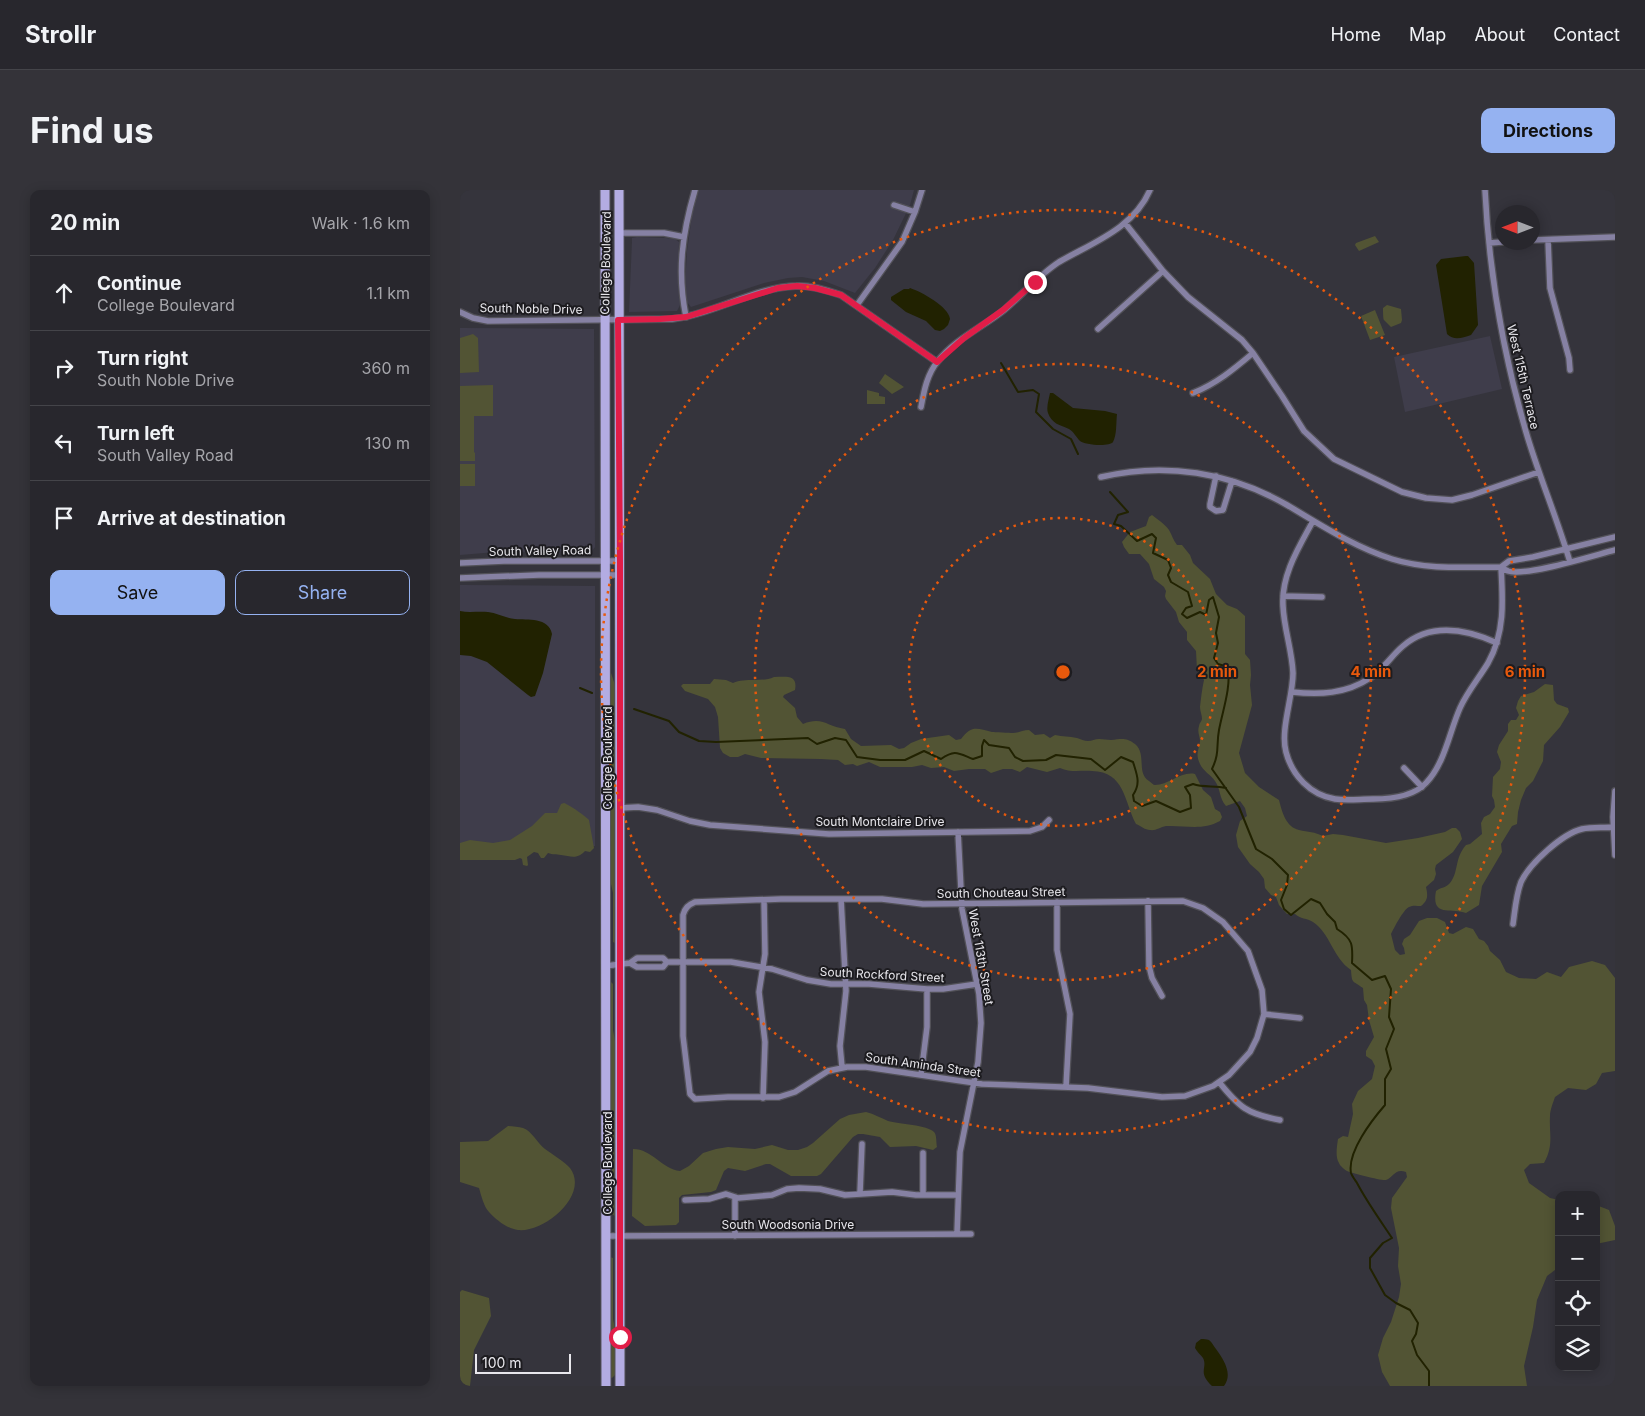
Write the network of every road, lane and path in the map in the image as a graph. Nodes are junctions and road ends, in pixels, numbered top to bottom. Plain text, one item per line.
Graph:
1 (605, 190) edge
2 (619, 190) edge
3 (695, 190) edge
4 (922, 190) edge
5 (1150, 190) edge
6 (1485, 190) edge
7 (894, 204) dead end
8 (916, 212) junction
9 (1125, 223) junction
10 (619, 232) junction
11 (684, 237) junction
12 (1615, 237) edge
13 (1540, 240) edge
14 (1548, 240) junction
15 (1489, 243) junction
16 (1495, 243) edge
17 (1164, 271) junction
18 (857, 305) junction
19 (460, 312) edge
20 (686, 317) junction
21 (605, 320) junction
22 (618, 320) junction
23 (1098, 328) dead end
24 (1254, 354) junction
25 (937, 362) junction
26 (1570, 370) dead end
27 (1193, 393) dead end
28 (921, 407) dead end
29 (1539, 472) junction
30 (1216, 476) junction
31 (1101, 477) dead end
32 (1232, 481) junction
33 (1313, 521) junction
34 (1615, 536) edge
35 (1566, 549) junction
36 (1615, 550) edge
37 (605, 561) junction
38 (620, 561) junction
39 (1570, 562) junction
40 (460, 564) edge
41 (1501, 567) junction
42 (605, 575) junction
43 (620, 575) junction
44 (460, 578) edge
45 (1283, 596) junction
46 (1322, 597) dead end
47 (1497, 643) junction
48 (1292, 692) junction
49 (1404, 768) dead end
50 (1422, 787) junction
51 (1615, 791) edge
52 (620, 808) junction
53 (1049, 820) dead end
54 (1614, 827) junction
55 (958, 832) junction
56 (1615, 855) edge
57 (842, 899) junction
58 (764, 900) junction
59 (1148, 901) junction
60 (1057, 902) junction
61 (962, 904) junction
62 (1513, 924) dead end
63 (667, 962) junction
64 (684, 962) junction
65 (625, 964) junction
66 (605, 966) junction
67 (762, 968) junction
68 (845, 984) junction
69 (977, 984) junction
70 (927, 989) junction
71 (1162, 996) dead end
72 (1264, 1014) junction
73 (1300, 1018) dead end
74 (1250, 1052) joint
75 (842, 1067) junction
76 (921, 1075) junction
77 (1218, 1082) junction
78 (973, 1083) junction
79 (1066, 1087) junction
80 (763, 1098) junction
81 (1280, 1120) dead end
82 (862, 1144) dead end
83 (923, 1153) dead end
84 (860, 1193) junction
85 (922, 1195) junction
86 (958, 1195) junction
87 (734, 1196) junction
88 (685, 1200) dead end
89 (957, 1234) junction
90 (971, 1234) dead end
91 (605, 1236) junction
92 (620, 1236) junction
93 (735, 1236) junction
94 (606, 1386) edge
95 (620, 1386) edge

1 - 21 main road, College Boulevard
2 - 10 main road, College Boulevard
3 - 11 street
4 - 8 street
5 - 9 street
6 - 15 street, West 115th Terrace
7 - 8 street
8 - 18 street
9 - 17 street
9 - 25 street
10 - 11 street
10 - 22 main road, College Boulevard
11 - 20 street
12 - 14 street
13 - 14 street
14 - 26 street
15 - 16 street
15 - 29 street, West 115th Terrace
17 - 23 street
17 - 24 street
18 - 20 street, South Noble Drive
18 - 25 street, South Noble Drive
19 - 21 street, South Noble Drive
20 - 22 street, South Noble Drive
21 - 22 street, South Noble Drive
21 - 37 main road, College Boulevard
22 - 38 main road, College Boulevard
24 - 27 street
24 - 29 street
25 - 28 street
29 - 35 street, West 115th Terrace
30 - 31 street
30 - 32 street
30 - 32 street
32 - 33 street
33 - 41 street
33 - 45 street
34 - 35 street
35 - 39 street, West 115th Terrace
35 - 41 street
36 - 39 street
37 - 38 street, South Valley Road
37 - 40 street, South Valley Road
37 - 42 main road, College Boulevard
38 - 43 main road, College Boulevard
39 - 41 street
41 - 47 street
42 - 43 street, South Valley Road
42 - 44 street, South Valley Road
42 - 66 main road, College Boulevard
43 - 52 main road, College Boulevard
45 - 46 street
45 - 48 street
47 - 48 street
47 - 50 street
48 - 50 street
49 - 50 street
51 - 54 street
52 - 55 street, South Montclaire Drive
52 - 65 main road, College Boulevard
53 - 55 street, South Montclaire Drive
54 - 56 street
54 - 62 street
55 - 61 street, West 113th Street
57 - 58 street, South Chouteau Street
57 - 61 street, South Chouteau Street
57 - 68 street
58 - 64 street, South Chouteau Street
58 - 67 street
59 - 60 street, South Chouteau Street
59 - 71 street
59 - 72 street, South Chouteau Street
60 - 61 street, South Chouteau Street
60 - 79 street
61 - 69 street, West 113th Street
63 - 64 street, South Rockford Street
63 - 65 street, South Rockford Street
63 - 65 street, South Rockford Street
64 - 67 street, South Rockford Street
64 - 80 street, South Aminda Street
65 - 66 street, South Rockford Street
65 - 92 main road, College Boulevard
66 - 91 main road, College Boulevard
67 - 68 street, South Rockford Street
67 - 80 street
68 - 70 street, South Rockford Street
68 - 75 street
69 - 70 street, South Rockford Street
69 - 78 street, West 113th Street
70 - 76 street
72 - 73 street
72 - 74 street, South Chouteau Street
74 - 77 street, South Aminda Street
75 - 76 street, South Aminda Street
75 - 80 street, South Aminda Street
76 - 78 street, South Aminda Street
77 - 79 street, South Aminda Street
77 - 81 street
78 - 79 street, South Aminda Street
78 - 86 street, West 113th Street
82 - 84 street
83 - 85 street
84 - 85 street
84 - 87 street
85 - 86 street
86 - 89 street, West 113th Street
87 - 88 street
87 - 93 street
89 - 90 street, South Woodsonia Drive
89 - 93 street, South Woodsonia Drive
91 - 92 street, South Woodsonia Drive
91 - 94 main road, College Boulevard
92 - 93 street, South Woodsonia Drive
92 - 95 main road, College Boulevard

